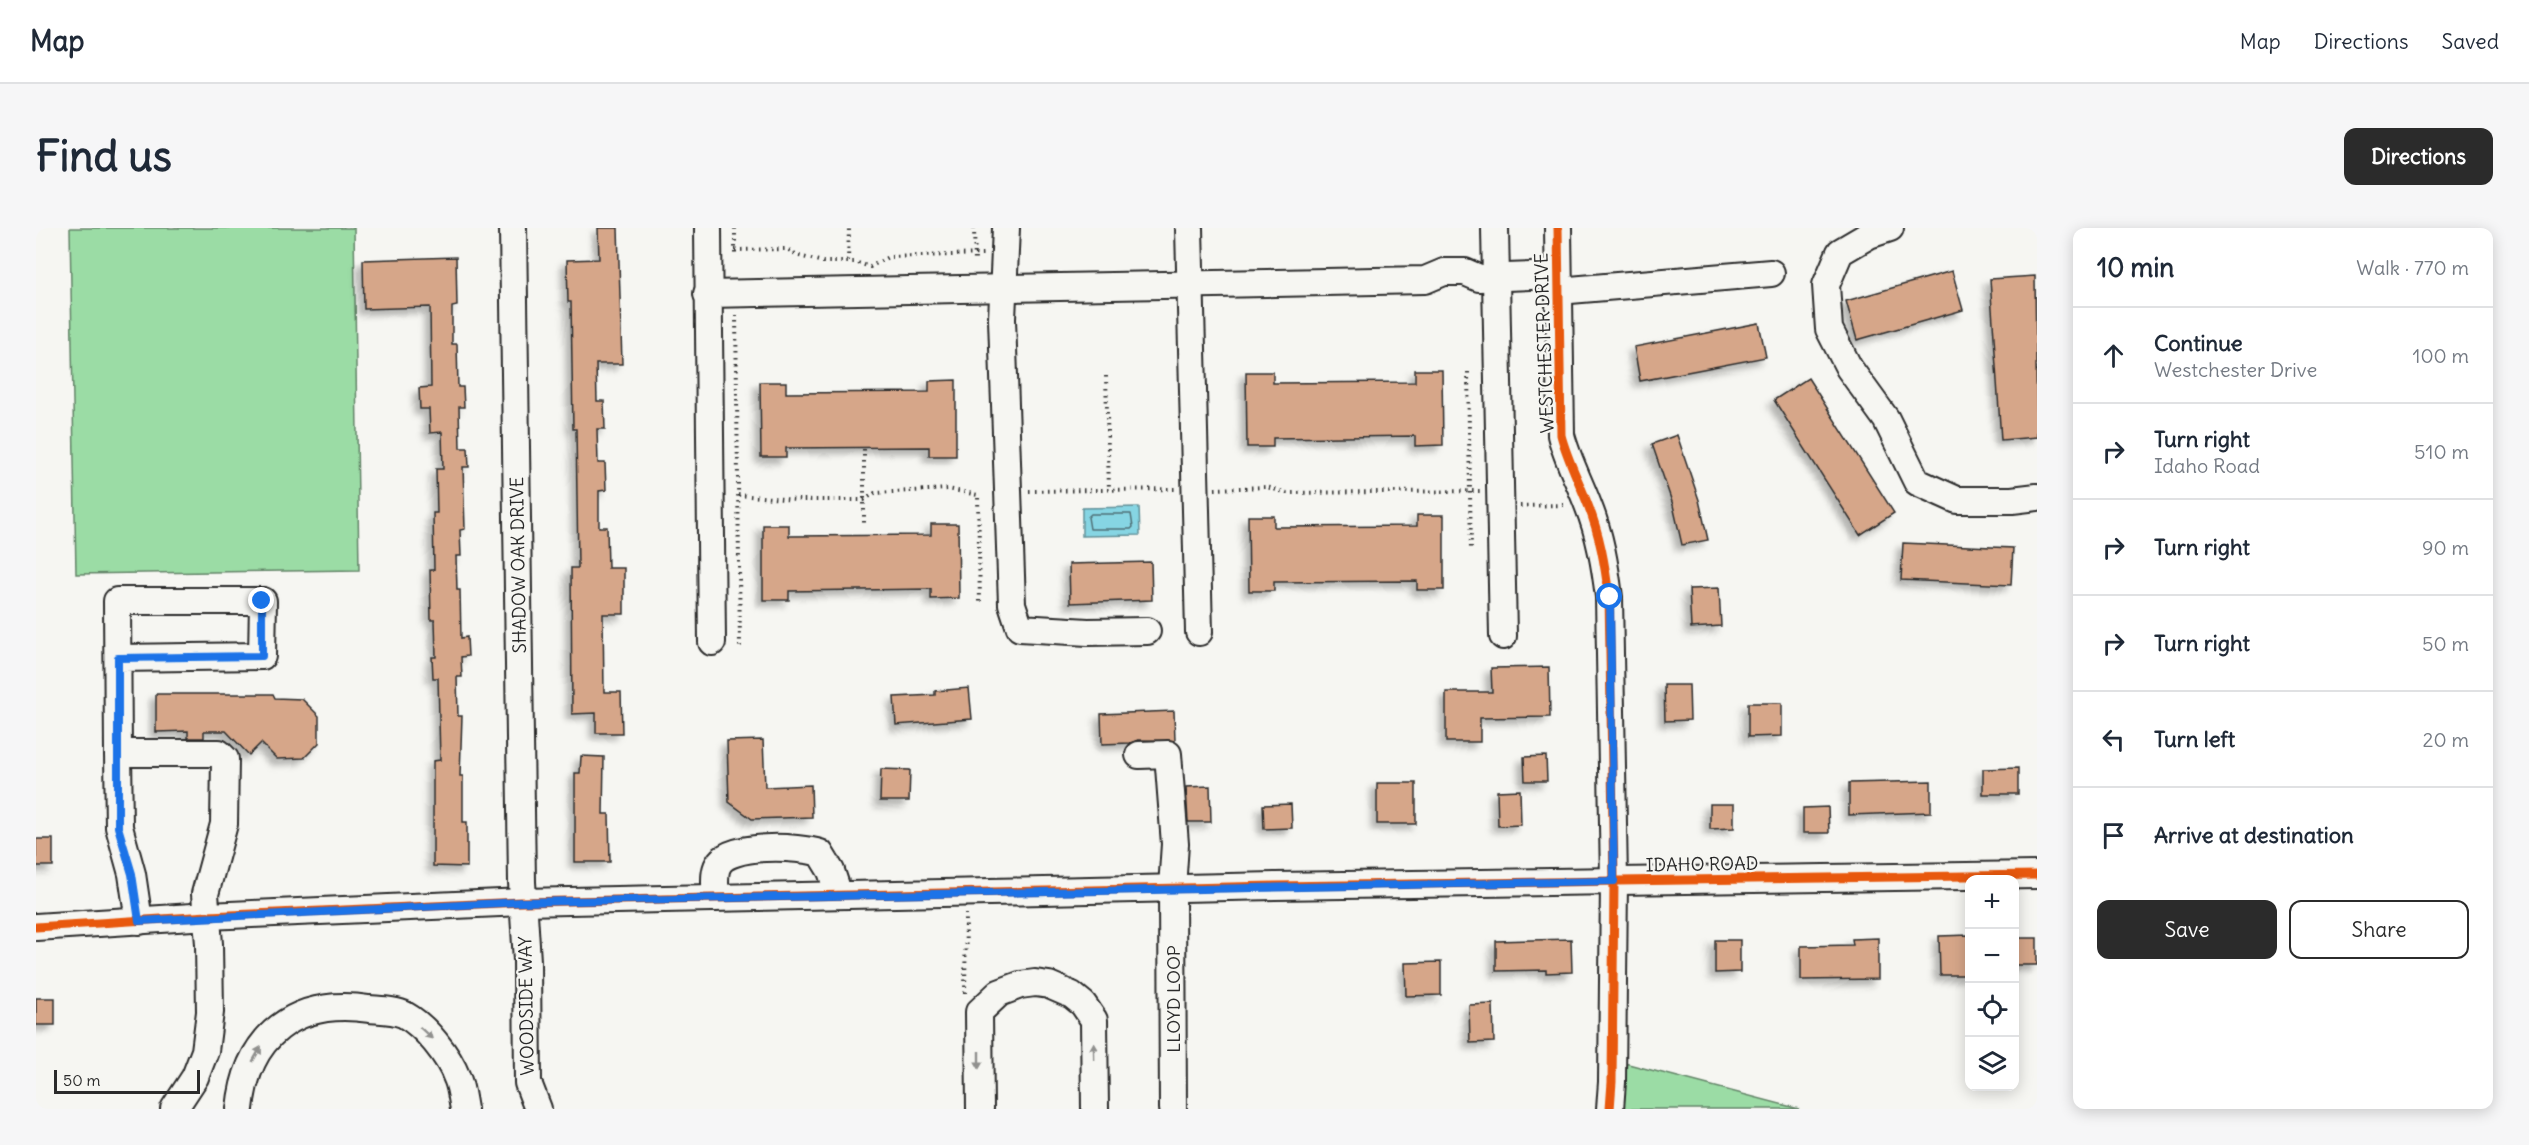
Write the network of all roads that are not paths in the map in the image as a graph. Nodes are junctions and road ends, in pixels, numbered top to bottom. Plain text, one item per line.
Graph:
1 (513, 228) edge
2 (708, 228) edge
3 (1006, 228) edge
4 (1190, 228) edge
5 (1495, 228) edge
6 (1558, 228) edge
7 (1890, 228) edge
8 (1771, 273) dead end
9 (1488, 278) junction
10 (1558, 283) junction
11 (1191, 285) junction
12 (1002, 288) junction
13 (707, 294) junction
14 (2037, 497) edge
15 (1147, 631) dead end
16 (1199, 632) dead end
17 (1503, 636) dead end
18 (712, 642) dead end
19 (118, 658) junction
20 (118, 753) junction
21 (1139, 755) dead end
22 (2037, 875) edge
23 (1614, 881) junction
24 (1172, 888) junction
25 (839, 895) junction
26 (715, 898) junction
27 (522, 902) junction
28 (208, 916) junction
29 (139, 921) junction
30 (36, 927) edge
31 (174, 1109) edge
32 (240, 1109) edge
33 (464, 1109) edge
34 (538, 1109) edge
35 (980, 1109) edge
36 (1095, 1109) edge
37 (1173, 1109) edge
38 (1610, 1109) edge

1 - 27 street, SHADOW OAK DRIVE
2 - 13 street
3 - 12 street
4 - 11 street
5 - 9 street
6 - 10 street, WESTCHESTER DRIVE
7 - 14 street
8 - 10 street
9 - 10 street
9 - 11 street
9 - 17 street
10 - 23 street, WESTCHESTER DRIVE
11 - 12 street
11 - 16 street
12 - 13 street
12 - 15 street
13 - 18 street
19 - 19 street
19 - 20 street
20 - 28 street
20 - 29 street
21 - 24 street, LLOYD LOOP
22 - 23 street, IDAHO ROAD
23 - 24 street, IDAHO ROAD
23 - 38 street, WESTCHESTER DRIVE
24 - 25 street, IDAHO ROAD
24 - 37 street, LLOYD LOOP
25 - 26 street, IDAHO ROAD
25 - 26 street
26 - 27 street, IDAHO ROAD
27 - 28 street, IDAHO ROAD
27 - 34 street, WOODSIDE WAY
28 - 29 street, IDAHO ROAD
28 - 31 street
29 - 30 street, IDAHO ROAD
32 -> 33 street
36 -> 35 street

